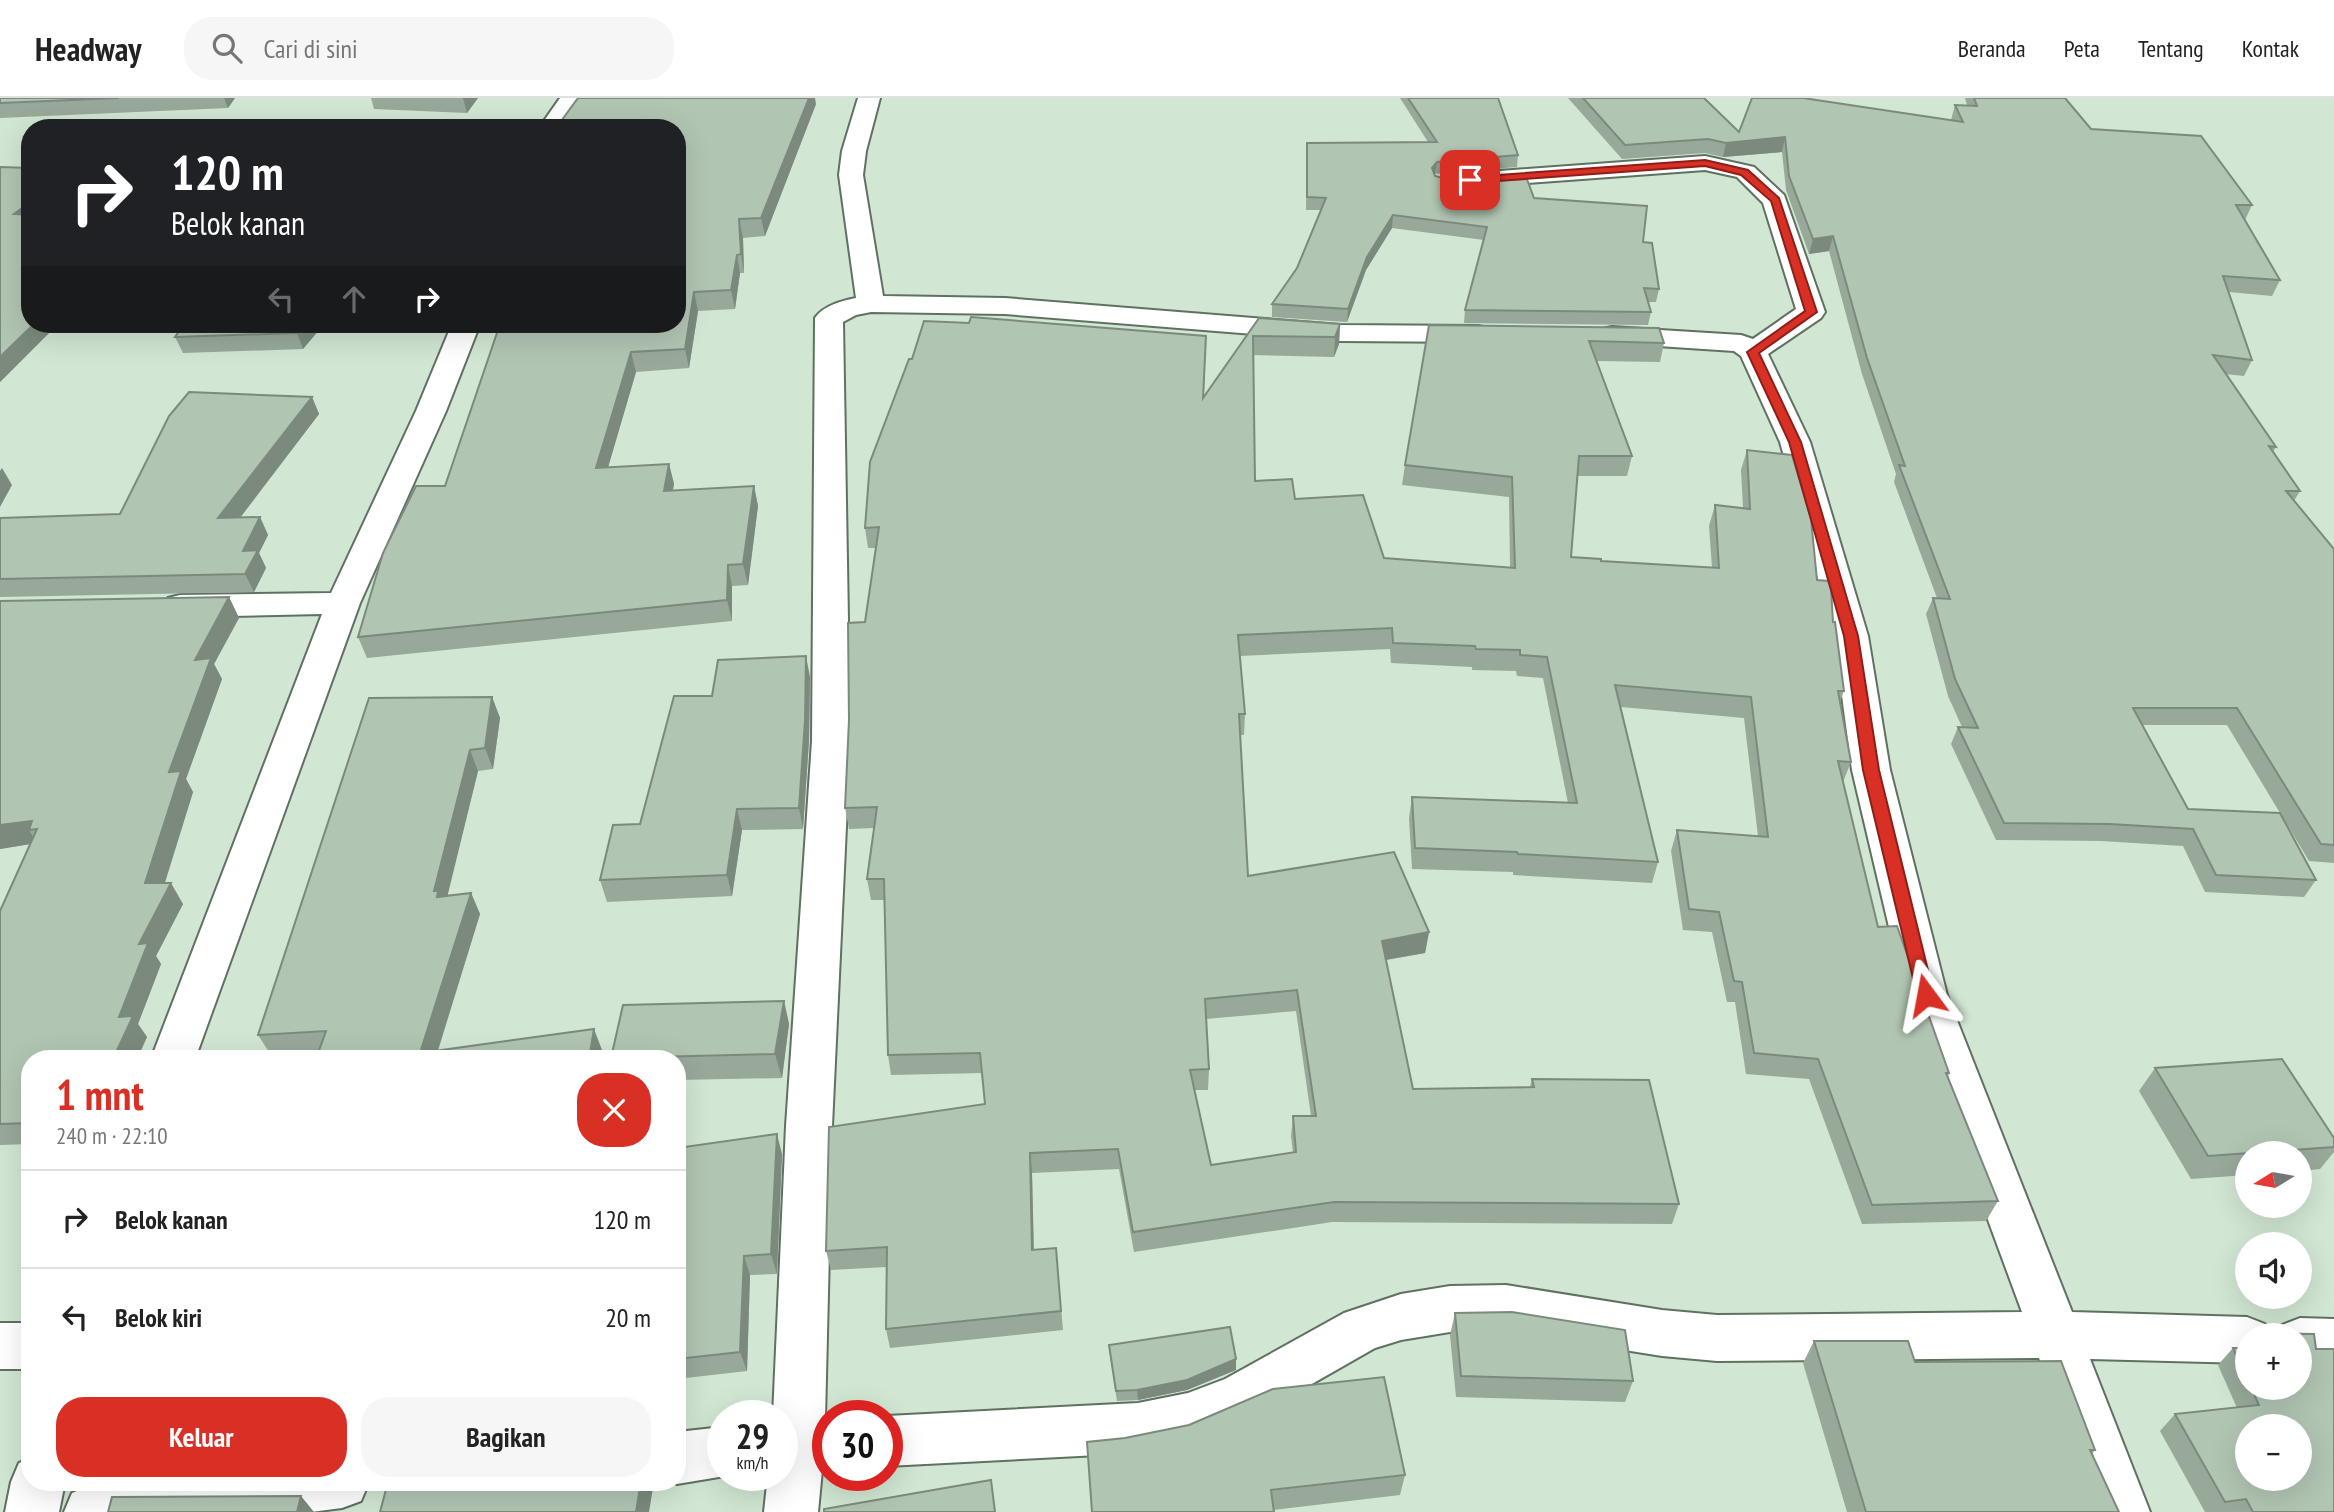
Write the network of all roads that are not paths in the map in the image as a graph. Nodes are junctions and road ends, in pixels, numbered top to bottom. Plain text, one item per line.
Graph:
1 (571, 98) edge
2 (870, 98) edge
3 (557, 119) edge
4 (1445, 182) edge
5 (871, 304) junction
6 (462, 333) edge
7 (1516, 334) edge
8 (1584, 335) edge
9 (1753, 352) junction
10 (342, 603) junction
11 (151, 606) edge
12 (176, 1050) edge
13 (2056, 1335) junction
14 (2235, 1340) edge
15 (2312, 1341) edge
16 (2334, 1342) edge
17 (0, 1346) edge
18 (21, 1346) edge
19 (903, 1440) edge
20 (802, 1446) edge
21 (707, 1455) edge
22 (686, 1457) edge
23 (36, 1491) edge
24 (267, 1491) edge
25 (32, 1512) edge
26 (91, 1512) edge
27 (791, 1512) edge
28 (2123, 1512) edge

1 - 3 street
2 - 5 street
4 - 9 street
5 - 7 street
5 - 20 street
6 - 10 street
8 - 9 street
9 - 13 street
10 - 11 street
10 - 12 street
13 - 14 street
13 - 19 street
13 - 28 street
15 - 16 street
17 - 18 street
20 - 27 street
21 - 22 street
23 - 25 street
24 - 26 street

